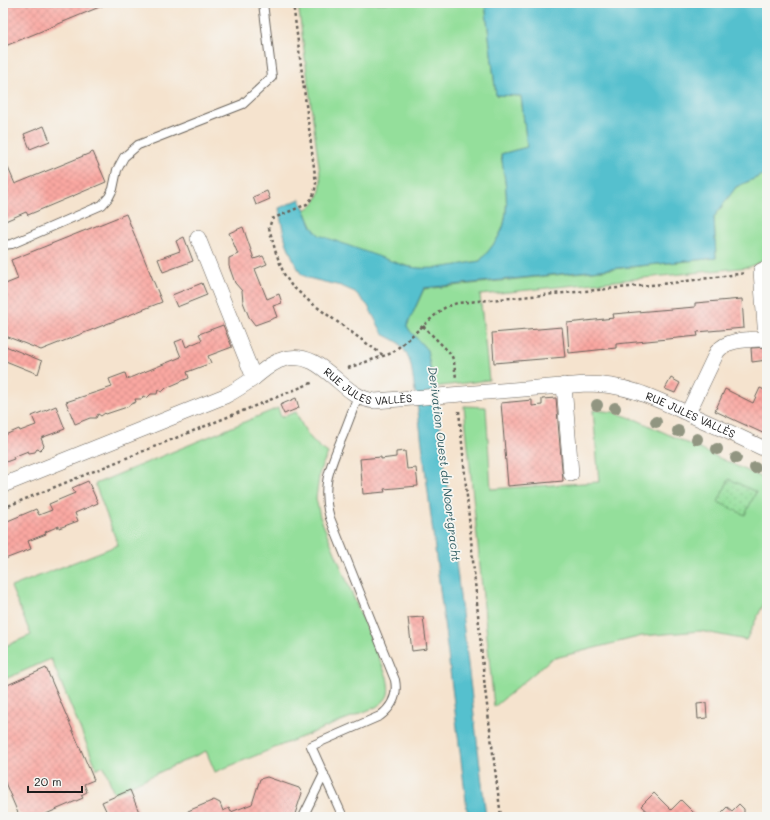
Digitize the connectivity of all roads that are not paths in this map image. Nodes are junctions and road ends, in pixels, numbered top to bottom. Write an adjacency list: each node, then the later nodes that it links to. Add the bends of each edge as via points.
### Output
1 (263, 3): 3 (lane, via 272,77 243,104 138,145 124,157 117,170 113,189 102,205 12,244)
2 (198, 238): 5 (street)
3 (3, 245)
4 (764, 270): 8 (street, via 766,339 732,342 720,347)
5 (254, 378): 7 (street, RUE JULES VALLÈS, via 277,361 291,358 309,360 321,366); 11 (street, RUE JULES VALLÈS, via 225,396)
6 (564, 385): 7 (street, RUE JULES VALLÈS, via 406,400 375,401); 8 (street, RUE JULES VALLÈS, via 596,384 621,387 641,392); 10 (street)
7 (358, 397): 12 (lane, via 329,468 325,491 326,504 396,688 390,708 380,716 311,746)
8 (688, 413): 9 (street, RUE JULES VALLÈS)
9 (767, 450)
10 (571, 474)
11 (3, 485)
12 (324, 774): 13 (lane); 14 (lane)
13 (303, 817)
14 (343, 817)

